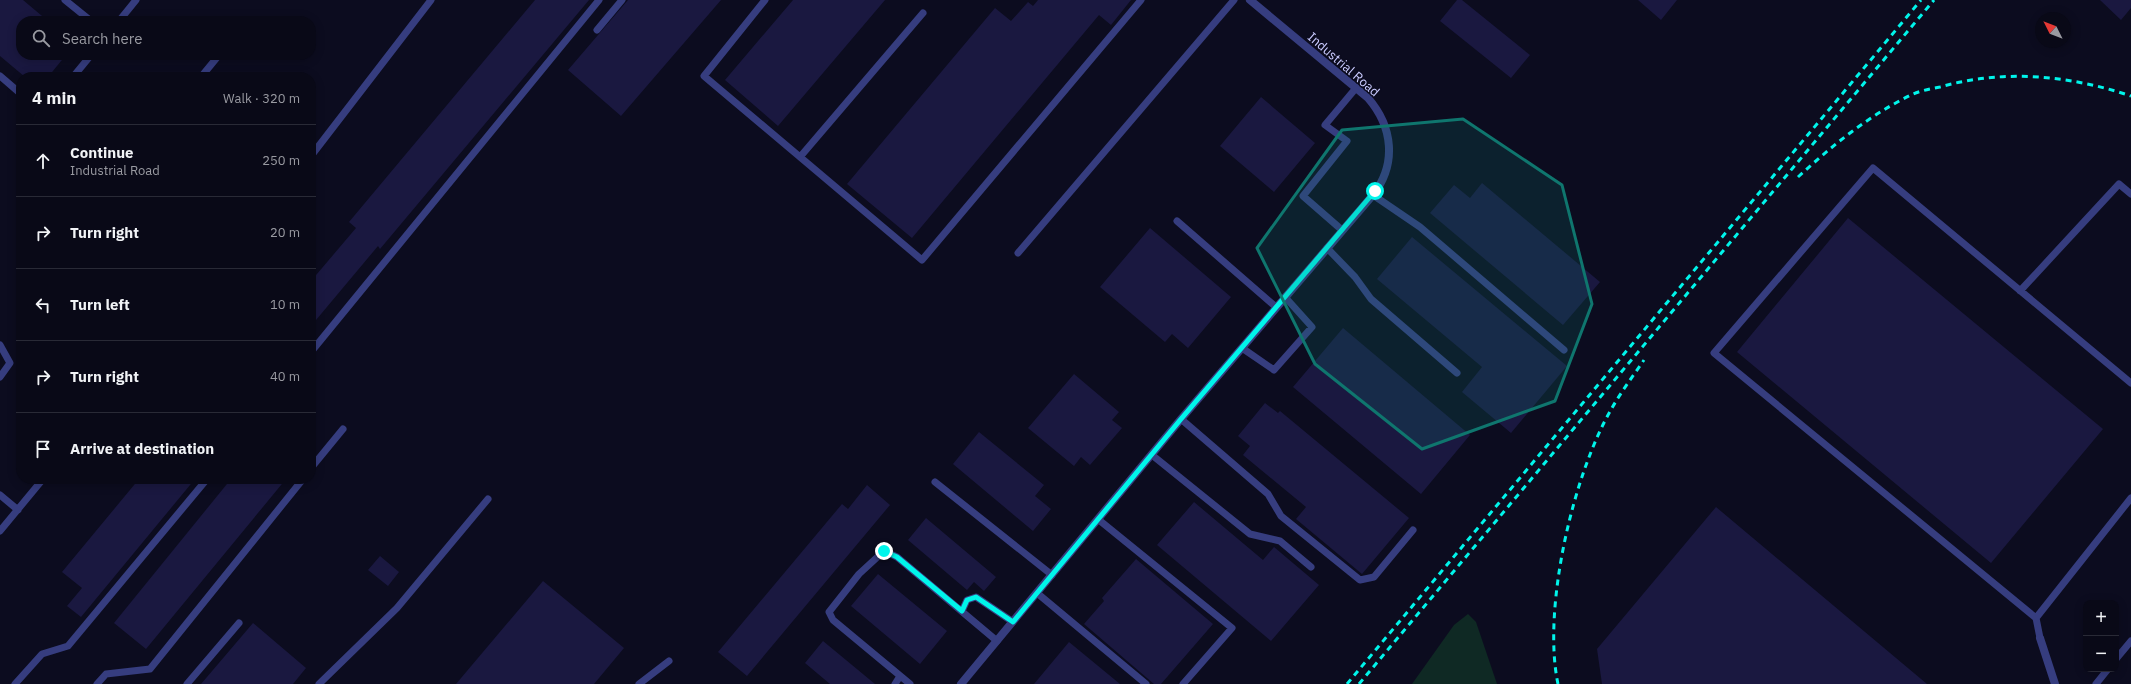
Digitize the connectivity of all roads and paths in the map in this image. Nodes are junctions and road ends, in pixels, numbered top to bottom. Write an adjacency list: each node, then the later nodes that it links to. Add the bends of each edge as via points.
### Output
1 (64, 0): 11 (lane)
2 (136, 0): 12 (lane)
3 (431, 0): 21 (lane)
4 (599, 0): 33 (lane)
5 (622, 0): 13 (lane)
6 (765, 0): 22 (lane, via 704,76)
7 (1141, 0): 22 (lane, via 922,260)
8 (1234, 0): 28 (lane)
9 (1250, 0): 19 (street, Industrial Road)
10 (924, 13): 22 (lane)
11 (85, 16)
12 (123, 16)
13 (597, 30)
14 (87, 60): 16 (lane)
15 (215, 60): 17 (lane)
16 (77, 72)
17 (205, 72)
18 (0, 76): 20 (lane)
19 (1356, 88): 24 (street, Industrial Road, via 1377,109 1390,142 1384,176); 26 (lane, via 1325,125 1347,141 1303,196)
20 (16, 90)
21 (316, 150)
22 (800, 157)
23 (2131, 194): 29 (lane, via 2119,184)
24 (1372, 195): 26 (street, Industrial Road); 35 (lane, via 1420,227)
25 (1177, 221): 31 (lane)
26 (1342, 230): 27 (street, Industrial Road)
27 (1327, 248): 30 (street, Industrial Road); 36 (lane, via 1372,298)
28 (1018, 253)
29 (2020, 291): 38 (lane); 58 (lane, via 1874,168 1714,353)
30 (1285, 297): 31 (street, Industrial Road); 34 (lane, via 1312,327 1274,370)
31 (1276, 307): 34 (street, Industrial Road)
32 (0, 345): 37 (lane, via 10,363)
33 (316, 346)
34 (1242, 348): 39 (street, Industrial Road)
35 (1564, 350)
36 (1457, 373)
37 (0, 377)
38 (2131, 383)
39 (1181, 419): 41 (street, Industrial Road); 52 (lane, via 1268,494 1281,516 1360,580 1374,577)
40 (343, 429): 42 (lane)
41 (1152, 455): 51 (street, Industrial Road); 54 (lane, via 1250,534 1280,541)
42 (316, 462)
43 (935, 482): 55 (lane)
44 (39, 484): 50 (lane)
45 (203, 484): 68 (lane, via 68,646 42,654)
46 (299, 484): 69 (lane, via 150,669 106,674)
47 (0, 495): 50 (lane)
48 (2131, 498): 58 (lane)
49 (488, 499): 71 (lane, via 397,608)
50 (18, 510): 53 (lane)
51 (1099, 520): 55 (street, Industrial Road); 77 (lane, via 1232,628)
52 (1412, 530)
53 (0, 531)
54 (1311, 567)
55 (1052, 575): 56 (street, Industrial Road)
56 (1038, 593): 59 (street, Industrial Road); 76 (lane)
57 (962, 611): 59 (lane, via 967,600 976,597); 63 (lane); 67 (lane, via 897,557 884,551 859,574 829,612 833,620)
58 (2036, 618): 61 (lane)
59 (1013, 622): 63 (street, Industrial Road)
60 (239, 623): 70 (lane)
61 (2040, 638): 78 (street)
62 (2131, 640): 64 (lane)
63 (997, 641): 75 (street, Industrial Road)
64 (2119, 655)
65 (669, 661): 72 (lane)
66 (2106, 672): 79 (lane)
67 (900, 676): 73 (lane); 74 (lane)
68 (15, 684)
69 (97, 684)
70 (187, 684)
71 (319, 684)
72 (639, 684)
73 (895, 684)
74 (910, 684)
75 (961, 684)
76 (1146, 684)
77 (1183, 684)
78 (2055, 684)
79 (2096, 684)

